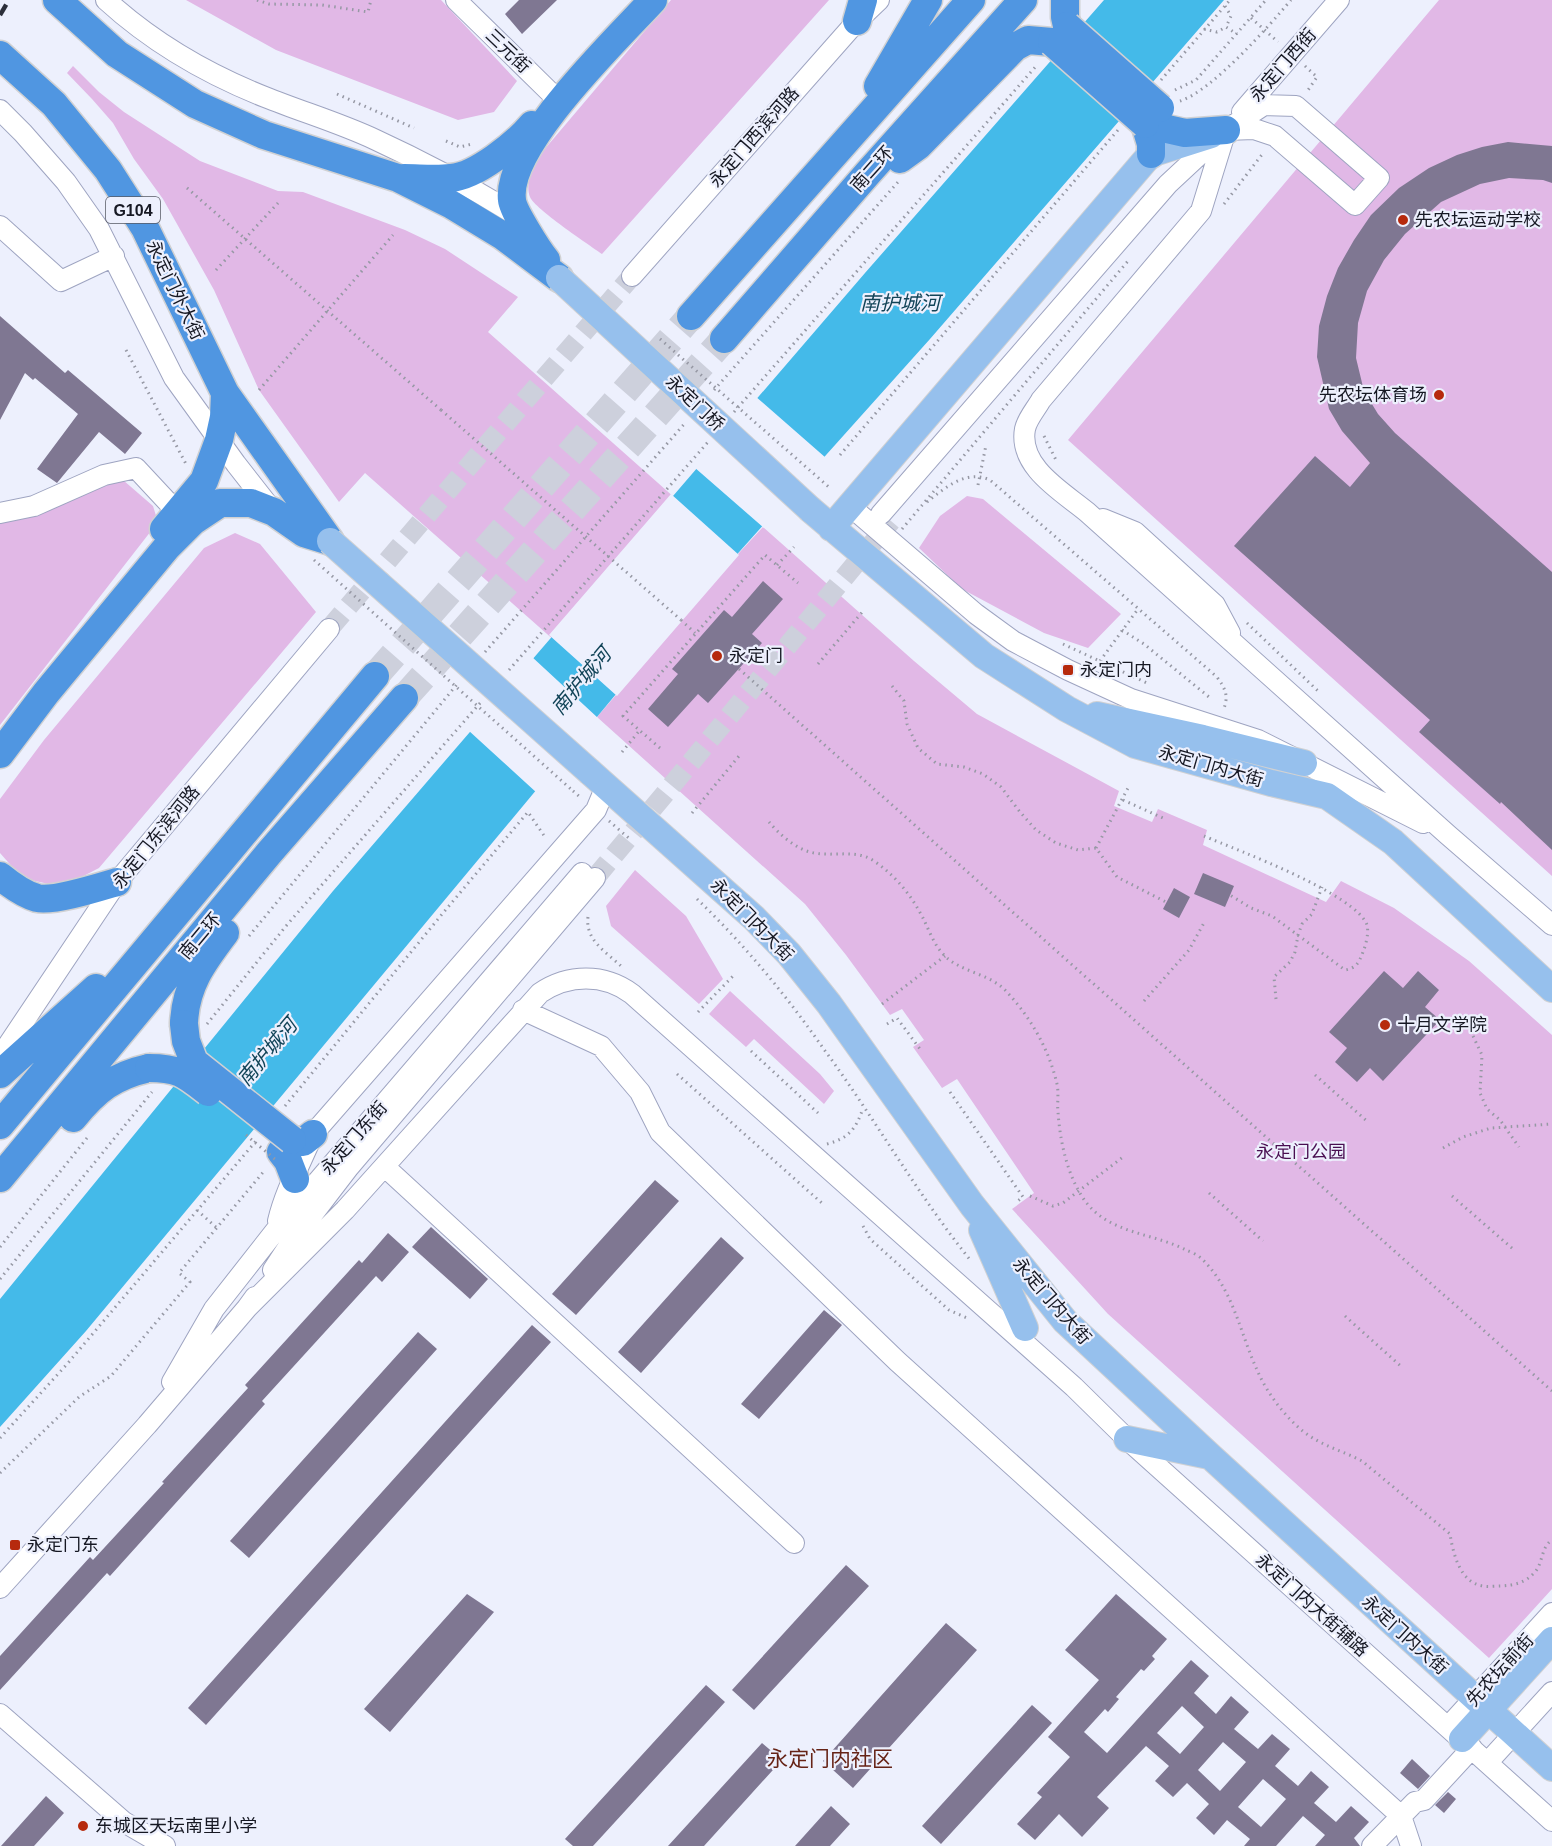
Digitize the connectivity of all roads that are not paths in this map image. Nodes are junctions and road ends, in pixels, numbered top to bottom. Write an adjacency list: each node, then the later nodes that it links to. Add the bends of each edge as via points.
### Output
1 (57, 0): 21 (highway, via 117,54 195,104 264,135)
2 (106, 0): 22 (street, via 129,21 217,76 375,139)
3 (456, 0): 14 (street, 三元街)
4 (643, 0): 14 (highway)
5 (653, 0): 14 (highway)
6 (879, 0): 11 (street, 永定门西滨河路)
7 (928, 0): 18 (highway)
8 (971, 0): 18 (highway, 南二环)
9 (1023, 0): 20 (highway, 南二环)
10 (1339, 0): 17 (street, 永定门西街)
11 (860, 11): 26 (street, 永定门西滨河路)
12 (1056, 33): 16 (highway, bridge); 20 (highway, via 1028,39 1015,47 918,146)
13 (0, 55): 30 (highway, 永定门外大街 / G104, via 54,104 108,170 145,228)
14 (557, 100): 22 (highway, via 518,141); 23 (highway, via 524,154 515,177 512,201)
15 (0, 110): 25 (street, via 66,182)
16 (1145, 111): 17 (highway, via 1185,133); 19 (highway)
17 (1226, 130): 17 (street, via 1264,105 1296,106 1379,178 1355,205 1275,136 1254,129); 19 (main road); 36 (street, via 1168,184); 47 (street, via 1201,211 1041,400 1025,430 1026,449 1042,475)
18 (844, 144): 28 (highway, 南二环)
19 (1151, 154): 32 (main road)
20 (868, 173): 29 (highway, 南二环)
21 (398, 178): 22 (highway); 27 (highway, via 504,236)
22 (453, 178): 23 (street)
23 (521, 219): 27 (highway)
24 (0, 226): 25 (street, via 61,281)
25 (114, 256): 31 (street, via 174,378)
26 (632, 276)
27 (559, 278): 37 (main road, 永定门桥, bridge)
28 (691, 316)
29 (724, 339)
30 (225, 393): 31 (highway); 38 (highway, 永定门外大街 / G104)
31 (219, 440): 33 (highway, via 204,480); 34 (street)
32 (851, 507): 37 (main road); 45 (street, via 1013,641 1131,699 1258,740)
33 (177, 512): 35 (street, via 136,468 104,475 34,506); 43 (highway)
34 (274, 512): 38 (highway); 44 (highway, via 252,503 220,503 193,521 46,693)
35 (0, 513)
36 (891, 522)
37 (831, 528): 42 (main road, 永定门内大街, via 984,656)
38 (322, 551): 46 (main road, bridge)
39 (329, 629): 50 (street, 永定门东滨河路)
40 (375, 676): 51 (highway, 南二环)
41 (404, 698): 48 (highway, 南二环)
42 (1067, 709): 45 (main road); 53 (main road, 永定门内大街, via 1135,745 1328,796 1394,842)
43 (0, 738)
44 (0, 754)
45 (1304, 763): 47 (street)
46 (598, 779): 58 (street, via 596,810); 63 (main road, 永定门内大街, via 789,954)
47 (1448, 836): 52 (street)
48 (269, 853): 58 (highway, bridge, via 241,910 193,981 184,1005 194,1026 186,1041 194,1062); 60 (highway, 南二环)
49 (0, 876): 50 (highway, via 12,887 39,898)
50 (117, 882): 55 (street, 永定门东滨河路)
51 (176, 916): 56 (highway); 57 (highway, 南二环)
52 (1552, 925)
53 (1552, 988)
54 (524, 1010): 59 (street); 67 (street, via 547,988 570,979 600,979 624,988); 81 (street, via 601,1046 640,1092 660,1132 897,1360)
55 (0, 1057)
56 (0, 1074)
57 (0, 1125)
58 (295, 1142): 61 (highway, via 288,1161); 62 (highway, bridge, via 184,1073 165,1068 153,1076 130,1072 100,1088 37,1161)
59 (385, 1167): 65 (street); 71 (street)
60 (0, 1178)
61 (295, 1179): 64 (street, via 282,1203)
62 (0, 1191)
63 (972, 1205): 66 (main road); 70 (main road, 永定门内大街, via 1065,1321)
64 (276, 1230): 65 (street, 永定门东街, via 590,874 349,1167); 68 (street, 永定门东街, via 214,1310)
65 (247, 1308): 68 (street, 永定门东街)
66 (1025, 1328): 67 (street)
67 (1074, 1387): 69 (street, 永定门内大街辅路)
68 (147, 1425): 72 (street, 永定门东街)
69 (1127, 1438): 70 (main road); 79 (street, 永定门内大街辅路)
70 (1209, 1456): 78 (main road, 永定门内大街)
71 (794, 1543)
72 (0, 1588)
73 (1552, 1613): 78 (street, 先农坛前街)
74 (1552, 1640): 78 (main road, 先农坛前街)
75 (1552, 1662): 78 (main road, 先农坛前街)
76 (1552, 1692): 78 (street)
77 (0, 1714): 83 (street, via 123,1822)
78 (1493, 1716): 79 (main road); 80 (main road, 永定门内大街)
79 (1467, 1744): 81 (street, via 1424,1800); 82 (street, 永定门内大街辅路)
80 (1552, 1768)
81 (1408, 1809): 84 (street); 85 (street)
82 (1552, 1821)
83 (165, 1846)
84 (1372, 1846)
85 (1412, 1846)

